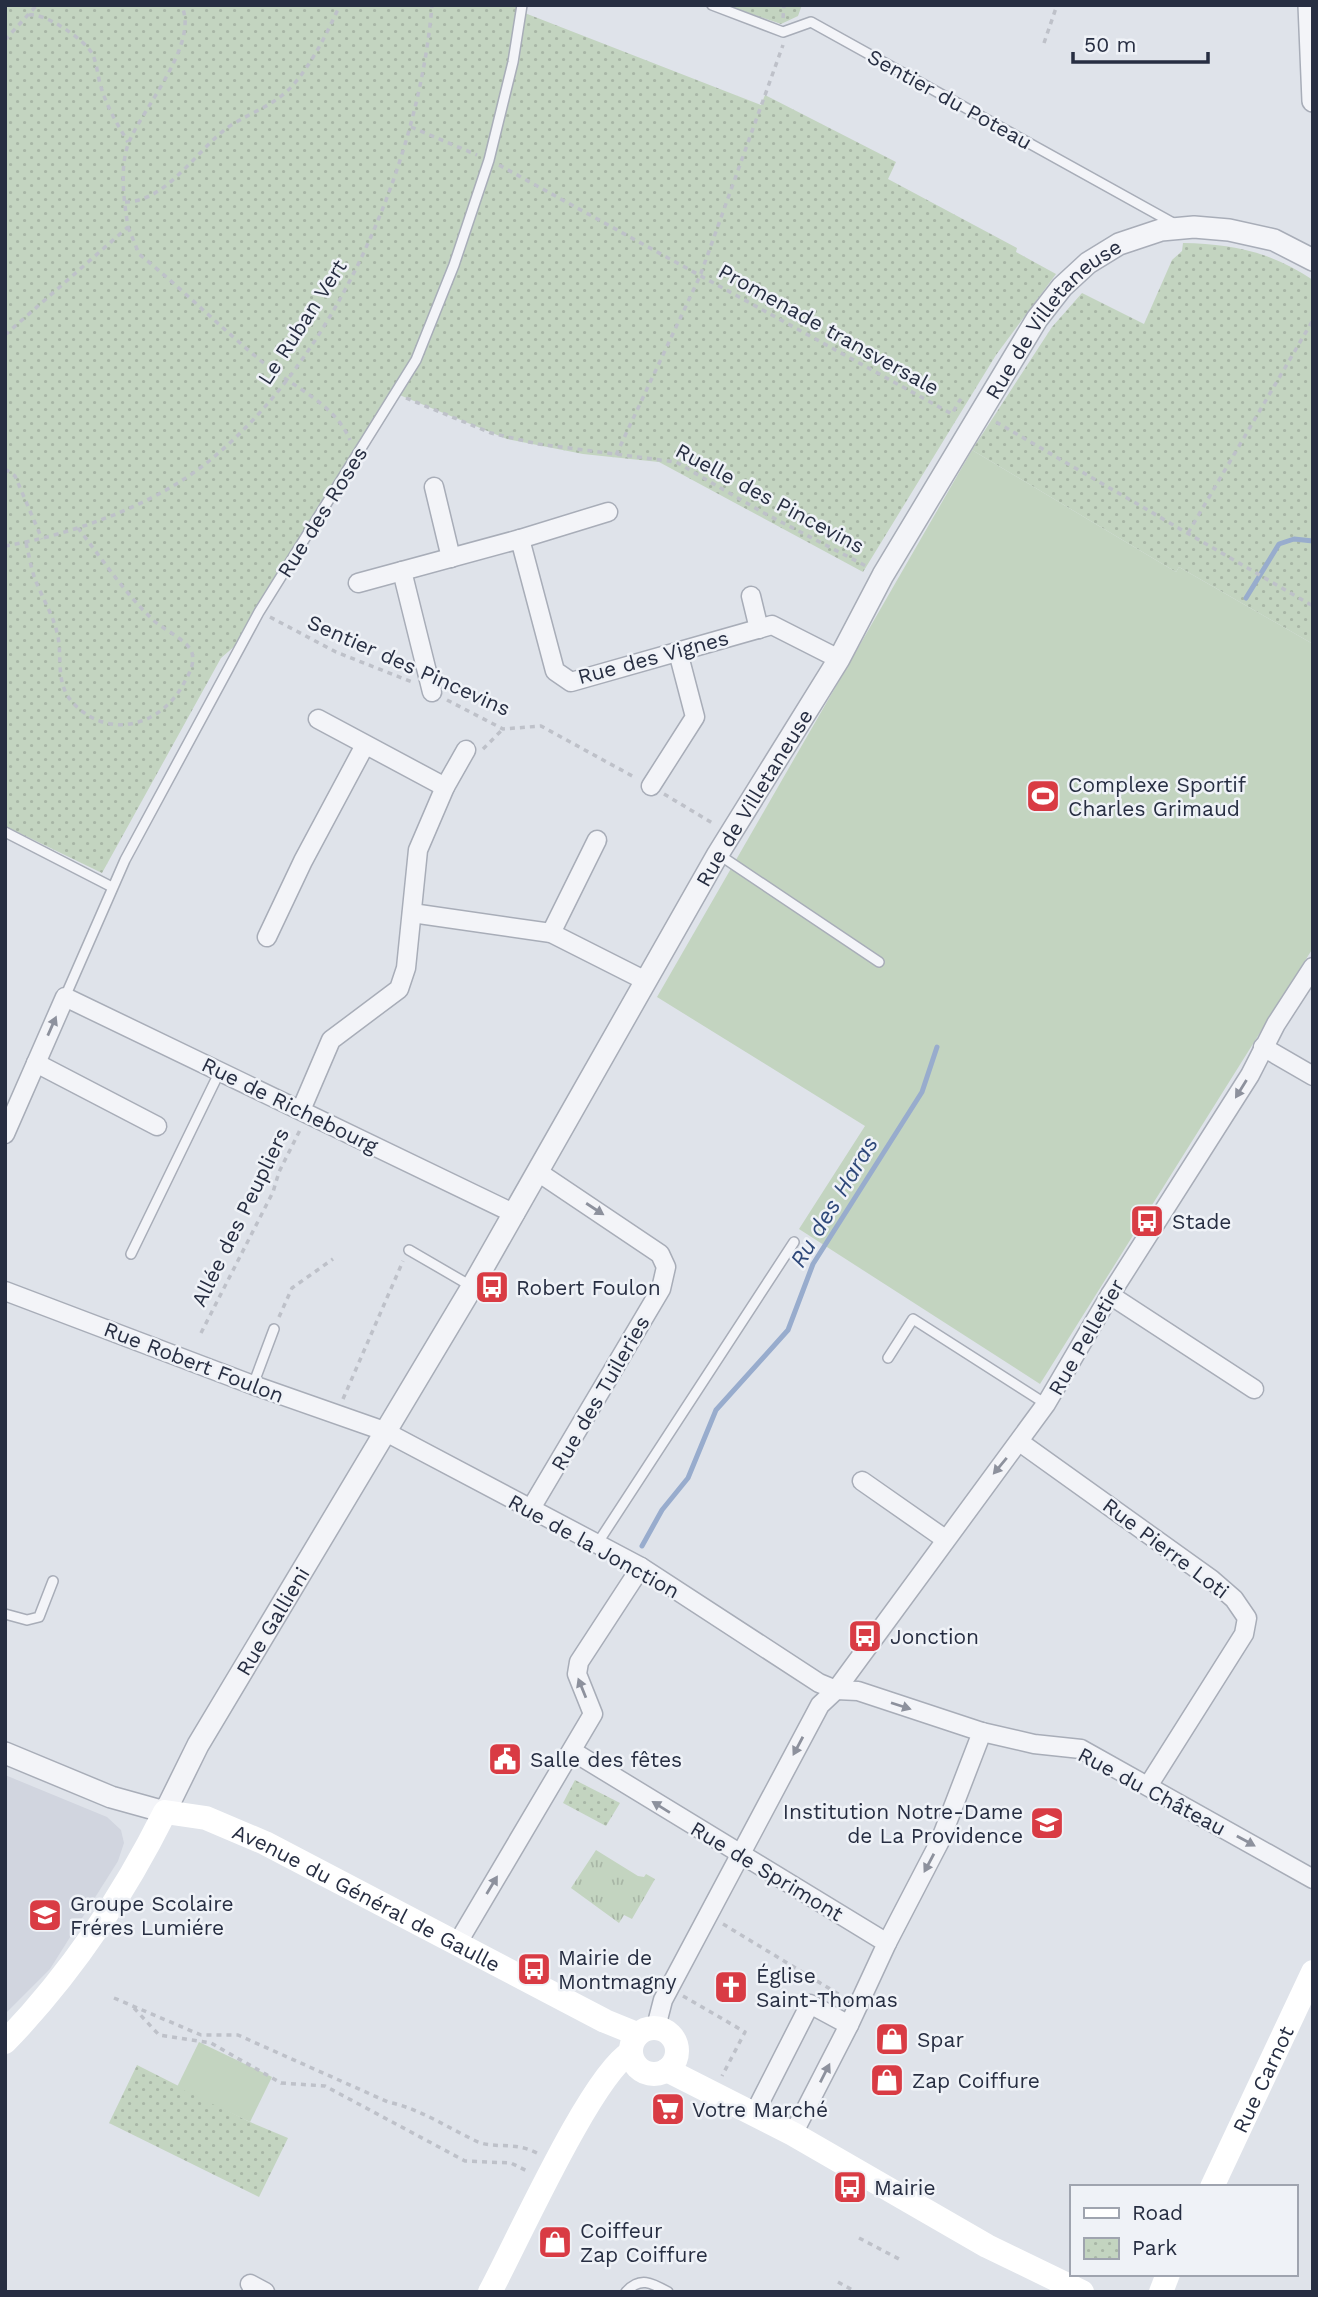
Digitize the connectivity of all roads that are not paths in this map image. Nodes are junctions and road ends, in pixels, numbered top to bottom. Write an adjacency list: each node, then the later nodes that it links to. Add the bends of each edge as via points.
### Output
1 (522, 5): 26 (lane, Rue des Roses, via 489,160 435,316 397,394 259,612)
2 (712, 5): 5 (lane, Sentier du Poteau, via 783,32 807,22 823,29)
3 (1308, 5): 4 (street)
4 (1313, 102)
5 (1181, 228): 6 (street, Rue de Villetaneuse, via 1213,228 1275,240); 16 (street, Rue de Villetaneuse, via 1119,244 1088,263 1062,287 979,412)
6 (1312, 259)
7 (434, 487): 10 (street)
8 (608, 512): 9 (street)
9 (520, 539): 10 (street); 15 (street, Rue des Vignes, via 555,671 571,682)
10 (451, 558): 11 (street)
11 (402, 571): 12 (street); 17 (street)
12 (358, 583)
13 (751, 596): 14 (street)
14 (759, 629): 15 (street, Rue des Vignes); 16 (street, Rue des Vignes, via 772,625)
15 (678, 652): 21 (street, via 695,717)
16 (839, 659): 25 (street, Rue de Villetaneuse)
17 (432, 692)
18 (318, 719): 19 (street)
19 (365, 744): 22 (street); 29 (street)
20 (466, 750): 22 (street)
21 (651, 786)
22 (445, 788): 27 (street, via 418,850)
23 (5, 832): 26 (lane)
24 (597, 840): 28 (street)
25 (719, 854): 30 (lane); 32 (street, Rue de Villetaneuse)
26 (112, 887): 33 (lane, Rue des Roses)
27 (412, 913): 28 (street); 38 (street, via 399,989 331,1040)
28 (551, 933): 32 (street)
29 (267, 937)
30 (879, 962)
31 (1313, 967): 34 (street, Rue Pelletier)
32 (646, 981): 41 (street, Rue de Villetaneuse)
33 (65, 997): 35 (street, one-way to 33); 36 (street, Rue de Richebourg)
34 (1263, 1047): 37 (street); 48 (street, Rue Pelletier, one-way to 48, via 1250,1075)
35 (36, 1063): 39 (street); 40 (street)
36 (220, 1071): 38 (street, Rue de Richebourg); 45 (lane)
37 (1313, 1076)
38 (304, 1112): 42 (street, Rue de Richebourg)
39 (157, 1126)
40 (5, 1134)
41 (538, 1172): 42 (street, Rue de Villetaneuse); 57 (street, Rue des Tuileries, one-way to 57, via 643,1240 660,1254 666,1267 661,1289)
42 (515, 1214): 46 (street, Rue de Villetaneuse)
43 (794, 1242): 59 (lane)
44 (409, 1250): 46 (lane)
45 (131, 1254)
46 (472, 1287): 54 (street, Rue de Villetaneuse)
47 (5, 1291): 51 (street, Rue Robert Foulon)
48 (1110, 1294): 52 (street); 53 (street, Rue Pelletier)
49 (274, 1329): 51 (lane)
50 (888, 1358): 53 (lane, via 913,1319)
51 (253, 1385): 54 (street, Rue Robert Foulon)
52 (1254, 1389)
53 (1046, 1404): 55 (street, Rue Pelletier)
54 (384, 1431): 57 (street, Rue de la Jonction); 68 (street, Rue Gallieni, via 198,1745)
55 (1021, 1443): 58 (street, Rue Pelletier, one-way to 58); 67 (street, Rue Pierre Loti, via 1211,1579 1247,1618 1244,1634)
56 (862, 1481): 58 (street)
57 (530, 1510): 59 (street, Rue de la Jonction)
58 (945, 1539): 63 (street, Rue Pelletier)
59 (597, 1545): 60 (street, Rue de la Jonction)
60 (640, 1567): 63 (street, Rue de la Jonction); 65 (street, one-way to 60, via 593,1714 577,1674 579,1662)
61 (53, 1581): 62 (lane, via 39,1617 27,1620)
62 (5, 1614)
63 (836, 1690): 64 (street, Rue du Château, one-way to 64, via 858,1691); 69 (street, Rue Pelletier, one-way to 69, via 820,1705)
64 (982, 1732): 67 (street, Rue du Château, via 1081,1749); 71 (street, one-way to 71, via 940,1841)
65 (572, 1751): 69 (street, Rue de Sprimont, one-way to 65); 72 (street, one-way to 65)
66 (5, 1753): 68 (street, via 111,1797)
67 (1148, 1786): 70 (street, Rue du Château, one-way to 70)
68 (166, 1812): 72 (main road, Avenue du Général de Gaulle, via 206,1818 265,1843); 75 (main road, via 102,1923)
69 (740, 1856): 71 (street, Rue de Sprimont); 76 (street, Rue Pelletier)
70 (1313, 1879)
71 (887, 1943): 74 (street)
72 (457, 1944): 76 (main road, Avenue du Général de Gaulle)
73 (1313, 1972): 80 (main road, Rue Carnot)
74 (849, 2025): 78 (street, via 810,2004); 79 (street, one-way to 74)
75 (5, 2042)
76 (641, 2046): 77 (main road, Avenue du Général de Gaulle, via 654,2074); 77 (main road, Avenue du Général de Gaulle, via 670,2034 677,2046 675,2061); 81 (main road, via 620,2059 593,2096)
77 (667, 2070): 78 (main road)
78 (754, 2114): 79 (main road)
79 (793, 2134): 84 (main road, via 936,2219)
80 (1213, 2185)
81 (490, 2292)
82 (626, 2292): 83 (lane, via 647,2281)
83 (668, 2292)
84 (1082, 2292)

